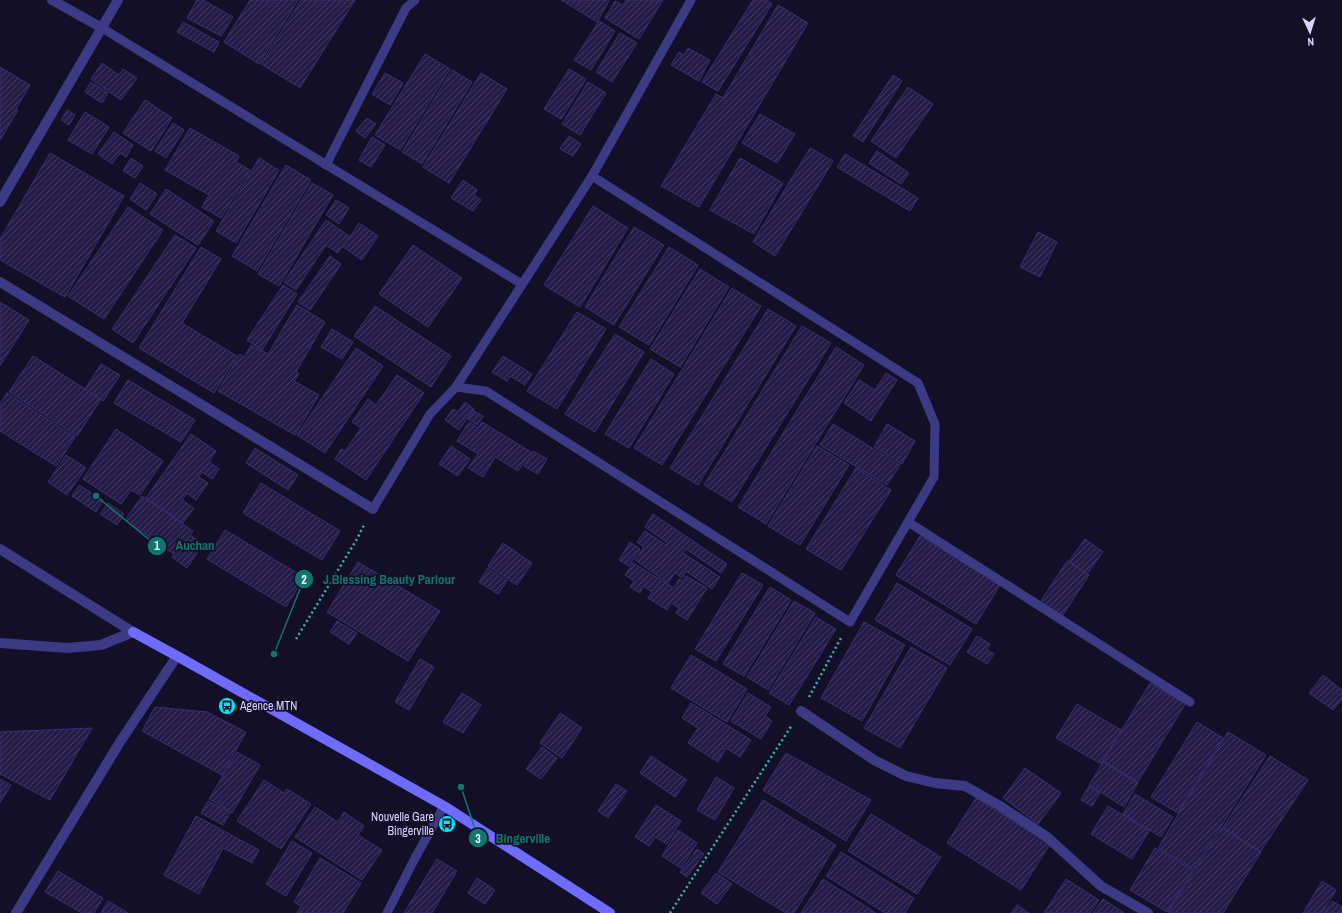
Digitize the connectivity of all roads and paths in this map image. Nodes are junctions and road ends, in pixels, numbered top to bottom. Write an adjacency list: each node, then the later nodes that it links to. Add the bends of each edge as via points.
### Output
1 (52, 0): 5 (street)
2 (118, 0): 5 (street)
3 (415, 0): 6 (lane, via 406,8)
4 (691, 0): 7 (lane)
5 (102, 28): 6 (lane); 8 (street)
6 (326, 165): 10 (lane)
7 (592, 176): 10 (lane); 13 (lane, via 918,383 935,424 934,476)
8 (0, 202)
9 (0, 282): 12 (street)
10 (522, 284): 11 (lane)
11 (456, 388): 12 (lane, via 430,414); 15 (lane, via 486,390)
12 (373, 509): 17 (path)
13 (908, 522): 15 (lane); 20 (lane)
14 (0, 549): 16 (street)
15 (850, 622): 21 (path)
16 (133, 632): 18 (street, via 101,645 66,648); 19 (main road)
17 (296, 639)
18 (0, 643)
19 (178, 656): 22 (main road); 23 (street, via 120,742)
20 (1190, 702)
21 (801, 711): 26 (path); 27 (street, via 874,760 906,776 935,783 965,786 1000,806 1047,837 1101,886)
22 (444, 806): 24 (lane); 25 (main road)
23 (16, 913)
24 (387, 913)
25 (610, 913)
26 (670, 913)
27 (1148, 913)

